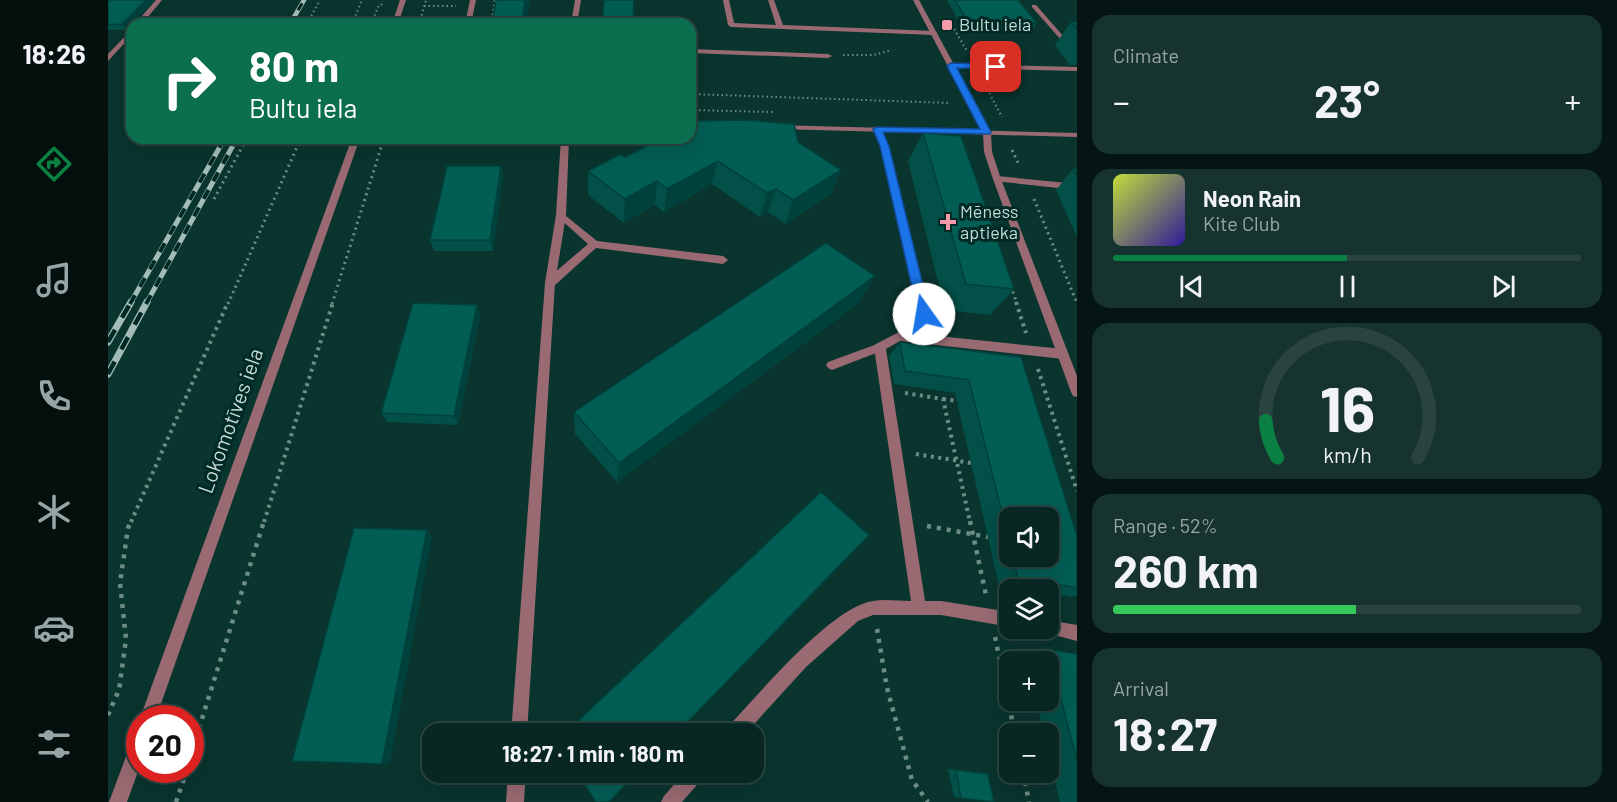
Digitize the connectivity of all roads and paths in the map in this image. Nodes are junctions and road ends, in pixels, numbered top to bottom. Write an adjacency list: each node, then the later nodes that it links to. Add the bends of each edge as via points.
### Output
1 (159, 0): 15 (street)
2 (320, 0): 16 (path)
3 (362, 0): 17 (path)
4 (403, 0): 18 (street)
5 (426, 0): 12 (path)
6 (495, 0): 21 (path)
7 (578, 0): 22 (street)
8 (726, 0): 23 (street, via 731,25)
9 (771, 0): 23 (street)
10 (916, 0): 24 (street)
11 (472, 3): 12 (path); 20 (street)
12 (424, 6): 14 (path)
13 (1034, 6): 29 (street)
14 (421, 16): 19 (path)
15 (143, 18)
16 (310, 18)
17 (354, 18)
18 (397, 18)
19 (423, 18)
20 (469, 18)
21 (492, 18)
22 (575, 18)
23 (780, 27): 24 (street)
24 (934, 33): 31 (street)
25 (126, 39): 30 (street)
26 (893, 49): 28 (path, via 874,55)
27 (696, 51): 28 (street)
28 (828, 56)
29 (1077, 56)
30 (108, 59)
31 (951, 66): 32 (street); 37 (street)
32 (1077, 69)
33 (696, 94): 34 (path)
34 (950, 103)
35 (772, 126): 36 (street)
36 (877, 129): 37 (street); 55 (street)
37 (987, 132): 38 (street); 45 (street, via 988,152)
38 (1010, 133): 39 (street); 46 (path, via 1012,150)
39 (1077, 135)
40 (244, 144): 48 (path)
41 (298, 144): 79 (path, via 128,528 120,583 126,639 118,690)
42 (354, 144): 77 (street, Lokomotīves iela)
43 (382, 144): 78 (path)
44 (565, 144): 49 (street)
45 (998, 179): 46 (street); 58 (street)
46 (1026, 182): 47 (street); 54 (path)
47 (1077, 187)
48 (214, 199)
49 (561, 215): 50 (street); 52 (street)
50 (594, 244): 51 (street); 52 (street)
51 (723, 260)
52 (550, 283): 80 (street)
53 (1010, 284): 57 (path)
54 (1077, 303)
55 (924, 314)
56 (880, 347): 57 (street, via 899,336); 59 (street); 60 (street)
57 (1032, 351): 58 (street); 67 (path)
58 (1069, 362): 61 (street)
59 (832, 365)
60 (885, 390): 62 (path); 64 (street)
61 (1077, 392)
62 (943, 399): 63 (path); 65 (path)
63 (957, 401)
64 (895, 450): 65 (path); 68 (street)
65 (957, 460): 66 (path); 69 (path)
66 (971, 463)
67 (1077, 491)
68 (906, 522): 69 (path); 71 (street)
69 (972, 533): 70 (path); 73 (path)
70 (988, 537)
71 (919, 607): 72 (street); 73 (street)
72 (873, 608): 81 (street, via 854,615 800,661); 92 (path, via 887,688 912,780)
73 (990, 617): 74 (street); 82 (path)
74 (999, 618)
75 (1059, 629): 76 (street)
76 (1077, 633)
77 (153, 705)
78 (204, 712)
79 (108, 715)
80 (520, 723)
81 (743, 723)
82 (1013, 723)
83 (126, 780): 88 (street)
84 (182, 783): 89 (path)
85 (516, 783): 90 (street)
86 (687, 783): 91 (street)
87 (1025, 783): 93 (path)
88 (118, 802)
89 (176, 802)
90 (515, 802)
91 (670, 802)
92 (928, 802)
93 (1029, 802)

